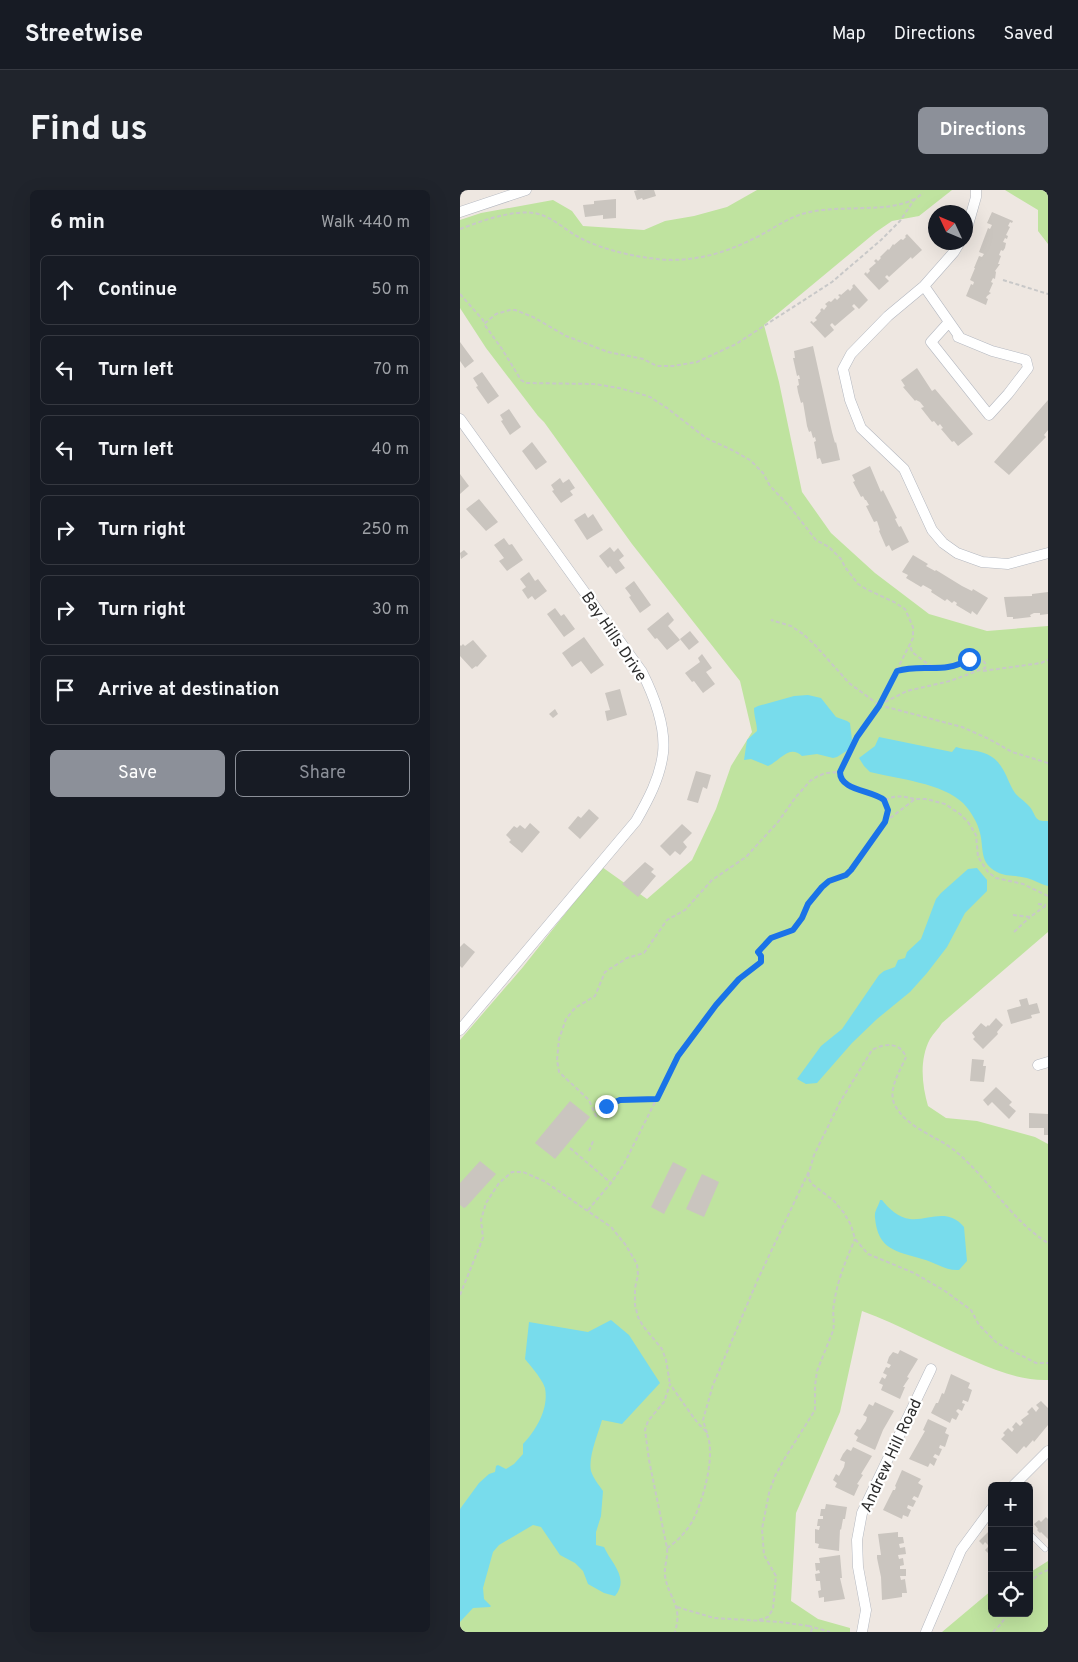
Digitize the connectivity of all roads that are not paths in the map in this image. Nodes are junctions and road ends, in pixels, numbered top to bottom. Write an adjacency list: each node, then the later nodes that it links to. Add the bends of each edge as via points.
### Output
1 (526, 190): 4 (street)
2 (976, 190): 3 (street)
3 (973, 208)
4 (460, 212)
5 (955, 250): 6 (street)
6 (924, 286): 7 (street); 9 (street, via 866,338 851,354 844,369 850,400 862,428 904,469 932,530 957,553 982,562 1008,564)
7 (949, 322): 7 (street, via 958,337 1026,360 1028,368 989,415 930,342)
8 (460, 420): 10 (street, Bay Hills Drive, via 642,672 658,715 663,753 650,795 636,820)
9 (1048, 553)
10 (460, 1030)
11 (931, 1369): 17 (street, Andrew Hill Road, via 862,1513 857,1540 866,1610)
12 (1048, 1451): 13 (street)
13 (1016, 1482)
14 (988, 1513): 18 (street, via 961,1550)
15 (1033, 1537): 16 (lane)
16 (1046, 1549)
17 (862, 1632)
18 (926, 1632)

